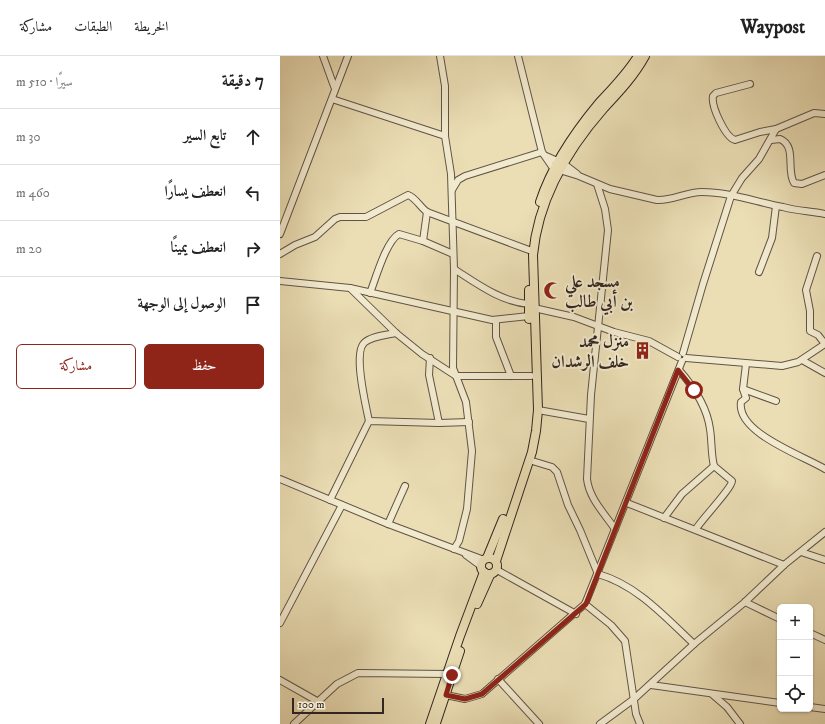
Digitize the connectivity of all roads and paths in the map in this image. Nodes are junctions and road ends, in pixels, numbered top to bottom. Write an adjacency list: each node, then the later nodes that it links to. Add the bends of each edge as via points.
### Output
1 (323, 56): 8 (street)
2 (348, 56): 8 (street)
3 (440, 56): 12 (street, via 445,86)
4 (518, 56): 14 (street)
5 (638, 56): 15 (main road, via 596,108)
6 (645, 56): 15 (main road, via 627,83)
7 (750, 84): 11 (street, via 712,96 713,105 727,134 735,140)
8 (335, 89): 9 (street)
9 (332, 99): 12 (street); 26 (street)
10 (825, 114): 11 (street, via 814,113)
11 (776, 129): 13 (street)
12 (445, 136): 19 (street)
13 (771, 140): 16 (street, via 780,139 786,142 794,183 802,184); 20 (street)
14 (544, 154): 15 (street); 19 (street, via 465,176 457,182)
15 (558, 166): 17 (street); 28 (main road, via 535,217); 37 (main road, via 535,238)
16 (825, 175)
17 (597, 184): 18 (street); 21 (street)
18 (610, 189): 20 (street, via 664,200 697,192); 21 (street)
19 (451, 192): 25 (street)
20 (731, 196): 22 (street); 44 (street)
21 (603, 201): 41 (street, via 608,230)
22 (776, 206): 24 (street); 33 (street, via 772,238)
23 (427, 212): 25 (street); 27 (street); 29 (street, via 420,208 410,195 406,195 366,217 335,219 315,237)
24 (825, 214)
25 (452, 222): 28 (street); 30 (street)
26 (280, 234)
27 (423, 241): 30 (street); 36 (street, via 403,234 395,236)
28 (529, 250): 37 (main road)
29 (280, 254)
30 (453, 254): 32 (street)
31 (817, 256): 43 (street, via 806,296 810,308 810,330)
32 (454, 269): 37 (street, via 512,302); 38 (street)
33 (759, 272)
34 (280, 281): 35 (street)
35 (350, 288): 36 (street); 42 (street)
36 (370, 293): 38 (street)
37 (531, 306): 39 (main road); 41 (street); 55 (main road)
38 (454, 312): 40 (street); 50 (street, via 453,361)
39 (529, 316): 40 (street); 52 (main road)
40 (496, 320): 51 (street, via 496,337)
41 (599, 326): 44 (street, via 649,341); 56 (street)
42 (396, 333): 45 (street); 57 (street, via 371,339 361,348 359,361)
43 (825, 344): 46 (street)
44 (682, 357): 47 (street); 48 (street)
45 (430, 358): 50 (street); 59 (street, via 429,375)
46 (802, 360): 47 (street, via 782,366); 49 (street)
47 (746, 364): 53 (street)
48 (678, 370): 61 (street, via 694,390 706,415); 66 (street)
49 (825, 373)
50 (456, 376): 51 (street); 58 (street, via 464,394)
51 (510, 376): 52 (street)
52 (531, 376): 77 (main road, via 533,412 530,439)
53 (744, 389): 54 (street); 62 (street, via 746,398 741,402 740,409 750,424 776,446 800,455)
54 (776, 401)
55 (538, 410): 56 (street); 60 (main road)
56 (590, 419): 70 (street, via 587,484)
57 (369, 421): 59 (street); 65 (street)
58 (469, 422): 59 (street); 73 (street, via 471,478)
59 (439, 423)
60 (530, 460): 77 (main road, via 496,561); 78 (street, via 552,467 557,472 568,505)
61 (714, 466): 68 (street, via 682,494); 71 (street, via 730,479 732,484)
62 (825, 469)
63 (280, 479): 65 (street)
64 (405, 486): 69 (street)
65 (330, 500): 67 (street)
66 (627, 503): 68 (street); 70 (street)
67 (342, 505): 69 (street); 83 (street)
68 (664, 518): 71 (street)
69 (388, 524): 73 (street)
70 (615, 529): 78 (street)
71 (696, 529): 76 (street)
72 (825, 532): 74 (street)
73 (457, 550): 77 (street)
74 (801, 552): 75 (street); 76 (street)
75 (825, 560)
76 (784, 565): 79 (street)
77 (487, 567): 81 (street); 87 (main road); 91 (main road)
78 (598, 574): 80 (street); 86 (street, via 612,578 636,593)
79 (745, 602): 82 (street); 86 (street)
80 (586, 604): 81 (street); 93 (street, via 625,640)
81 (576, 614): 88 (street)
82 (777, 618)
83 (280, 623)
84 (813, 634): 85 (street)
85 (825, 640)
86 (694, 644): 90 (street)
87 (447, 674): 94 (street, via 358,673 338,684); 99 (main road)
88 (498, 679): 91 (street, via 476,697 465,699); 101 (street)
89 (280, 680): 94 (street)
90 (651, 685): 92 (street); 93 (street)
91 (446, 695): 100 (main road)
92 (713, 695): 95 (street); 104 (street, via 727,707)
93 (634, 699): 102 (street); 103 (street)
94 (317, 701): 98 (street)
95 (777, 703)
96 (813, 707): 97 (street)
97 (825, 709)
98 (294, 724)
99 (430, 724)
100 (436, 724)
101 (539, 724)
102 (600, 724)
103 (640, 724)
104 (740, 724)

